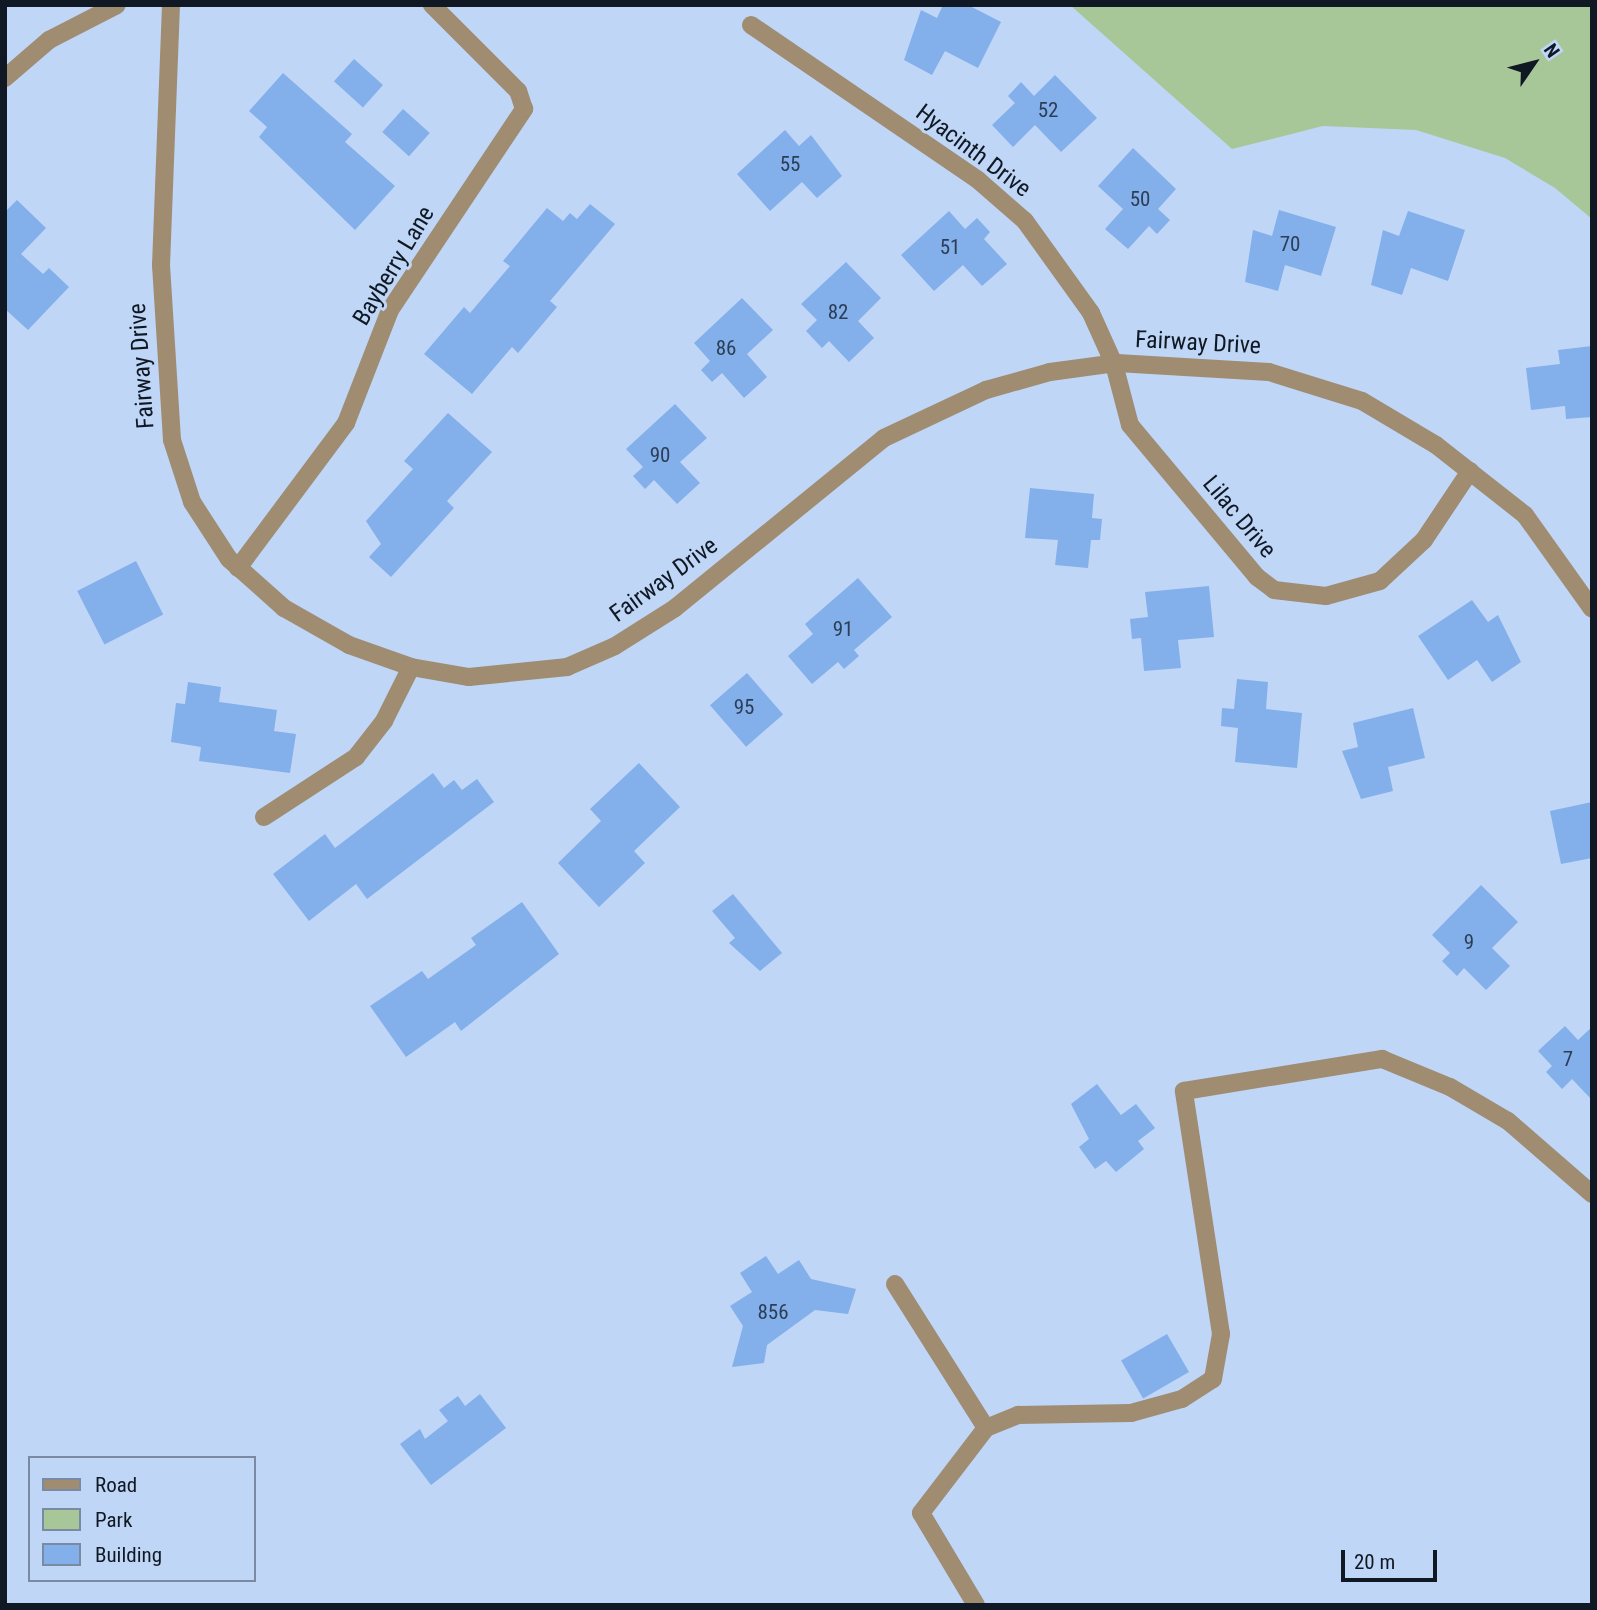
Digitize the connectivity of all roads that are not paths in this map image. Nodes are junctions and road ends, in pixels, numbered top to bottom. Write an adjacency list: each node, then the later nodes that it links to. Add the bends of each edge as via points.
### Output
1 (117, 5): 5 (street, via 49,40)
2 (171, 5): 8 (street, Fairway Drive, via 162,204 167,408 192,502 207,531)
3 (432, 5): 8 (street, Bayberry Lane, via 518,92 524,109 390,310 346,423)
4 (751, 25): 6 (street, Hyacinth Drive, via 978,180 1025,221 1069,276)
5 (5, 78)
6 (1114, 363): 7 (street, Fairway Drive, via 1242,368 1301,379 1391,416); 7 (street, Lilac Drive, via 1130,425 1257,577 1274,590 1326,596 1380,581 1424,540); 10 (street, Fairway Drive, via 1050,372 986,390 884,438 675,608 591,658 502,678)
7 (1470, 471): 9 (street, Fairway Drive, via 1525,515)
8 (238, 568): 10 (street, Fairway Drive, via 315,628)
9 (1592, 609)
10 (411, 667): 11 (street, via 384,721 356,757)
11 (264, 817)
12 (1592, 1194): 14 (street, via 1508,1121 1450,1087 1382,1059 1184,1091 1221,1334 1213,1379 1182,1399 1131,1413 1018,1415)
13 (895, 1284): 14 (street)
14 (986, 1428): 15 (street, via 920,1513)
15 (976, 1605)

